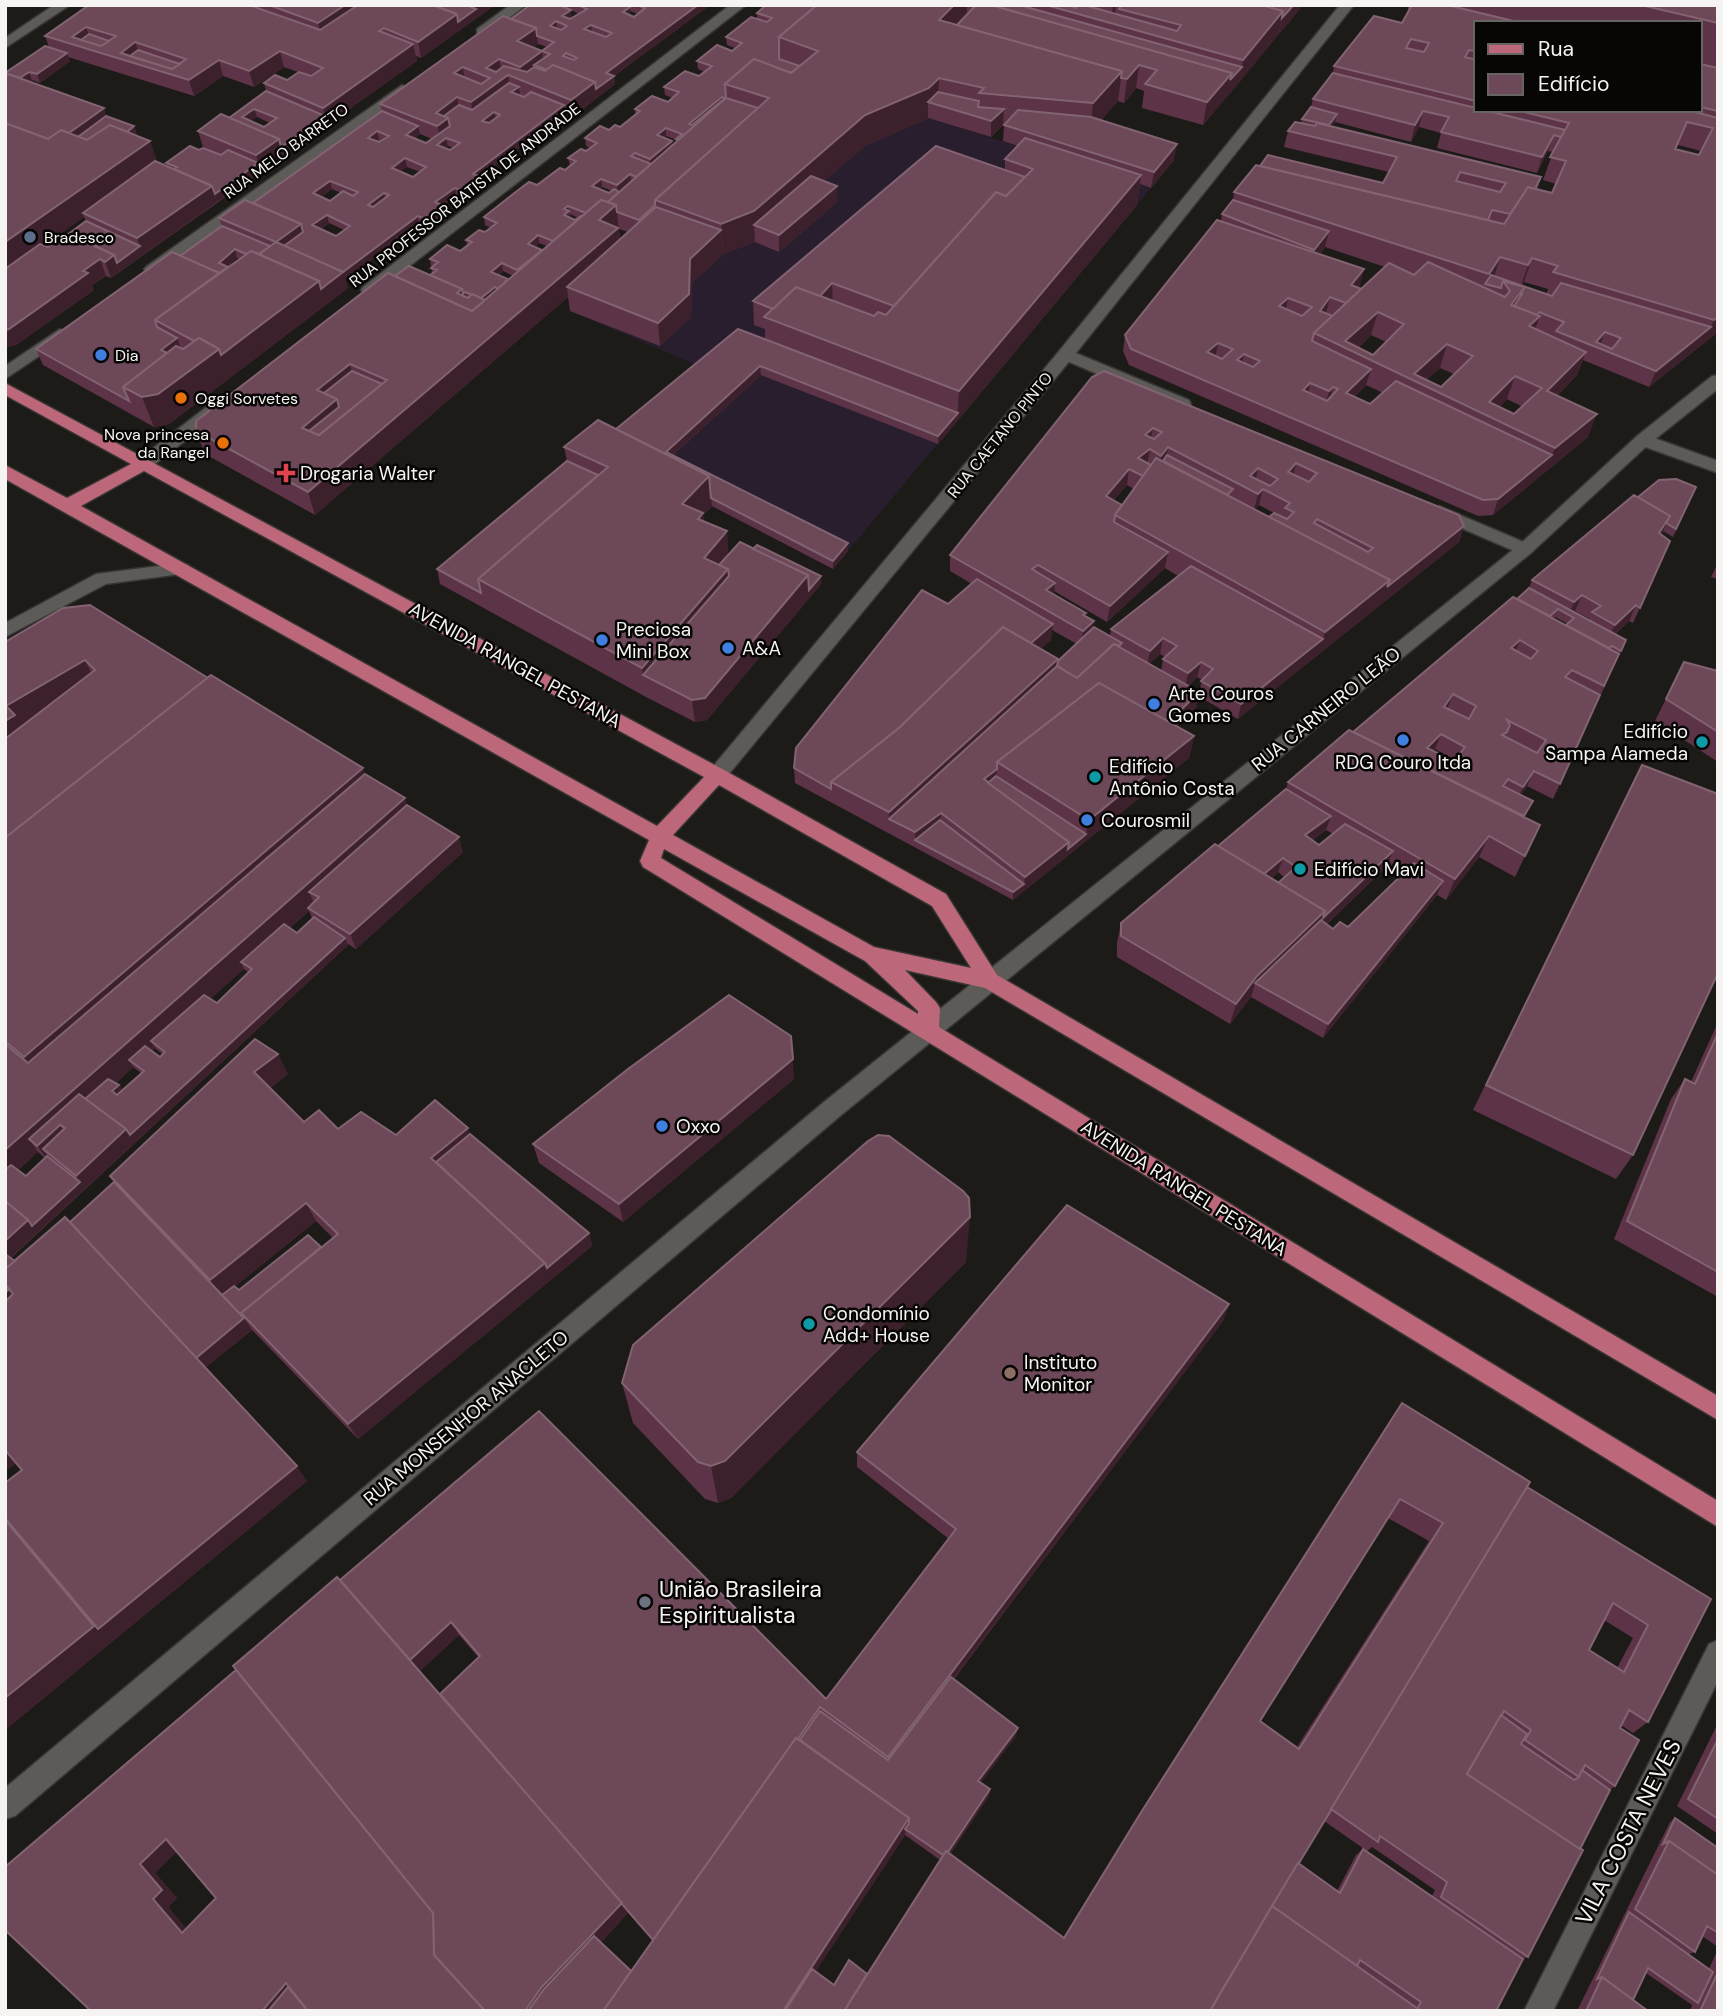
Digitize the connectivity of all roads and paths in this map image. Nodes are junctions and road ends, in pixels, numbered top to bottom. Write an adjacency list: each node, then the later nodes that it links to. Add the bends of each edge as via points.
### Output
1 (63, 5): 6 (street)
2 (519, 5): 5 (street)
3 (739, 5): 9 (street, RUA PROFESSOR BATISTA DE ANDRADE)
4 (1347, 5): 11 (street, RUA CAETANO PINTO)
5 (474, 37)
6 (5, 44)
7 (419, 77): 8 (street, RUA MELO BARRETO)
8 (139, 278)
9 (354, 302)
10 (72, 326): 12 (street)
11 (1066, 354): 16 (street); 26 (street, RUA CAETANO PINTO)
12 (5, 374)
13 (1718, 380): 17 (street, RUA CARNEIRO LEÃO)
14 (5, 388): 18 (main road, AVENIDA RANGEL PESTANA)
15 (233, 395): 18 (street)
16 (1198, 410)
17 (1643, 440): 19 (street); 23 (street, RUA CARNEIRO LEÃO)
18 (145, 463): 21 (main road); 26 (main road, AVENIDA RANGEL PESTANA)
19 (1718, 467)
20 (5, 471): 21 (main road, AVENIDA RANGEL PESTANA)
21 (68, 505): 24 (main road, AVENIDA RANGEL PESTANA)
22 (1424, 506): 23 (street)
23 (1525, 549): 30 (street, RUA CARNEIRO LEÃO)
24 (182, 569): 25 (street, via 102,578); 27 (main road, AVENIDA RANGEL PESTANA)
25 (5, 631)
26 (717, 775): 27 (main road, RUA CAETANO PINTO); 30 (main road, AVENIDA RANGEL PESTANA, via 939,900)
27 (660, 837): 28 (main road, RUA CAETANO PINTO); 29 (main road, AVENIDA RANGEL PESTANA)
28 (650, 860): 31 (main road, AVENIDA RANGEL PESTANA)
29 (869, 954): 30 (main road, AVENIDA RANGEL PESTANA); 31 (main road, via 929,1008)
30 (990, 981): 31 (street, RUA CARNEIRO LEÃO); 32 (main road, AVENIDA RANGEL PESTANA)
31 (928, 1031): 33 (main road, AVENIDA RANGEL PESTANA); 35 (street, RUA MONSENHOR ANACLETO)
32 (1718, 1409)
33 (1718, 1516)
34 (1718, 1653): 36 (street, VILA COSTA NEVES)
35 (5, 1806)
36 (1538, 2011)

